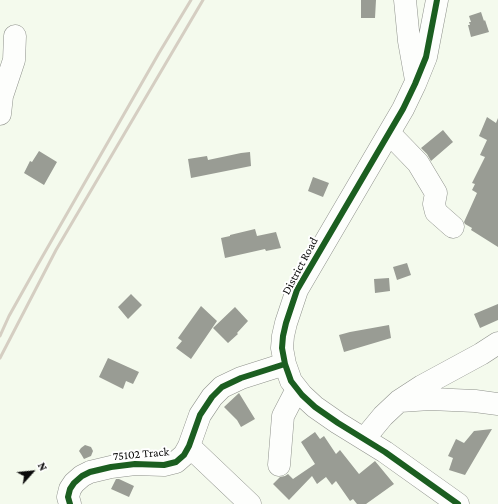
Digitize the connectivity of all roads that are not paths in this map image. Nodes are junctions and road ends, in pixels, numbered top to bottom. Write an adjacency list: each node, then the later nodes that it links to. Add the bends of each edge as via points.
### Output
1 (405, 0): 4 (street)
2 (437, 0): 4 (street, District Road, via 426,58)
3 (15, 36): 5 (street, via 14,60 2,96)
4 (416, 81): 6 (street, District Road)
5 (0, 114)
6 (389, 133): 7 (street, via 418,163 436,193 436,212); 9 (street, District Road, via 297,290 283,336)
7 (452, 227)
8 (498, 343): 11 (street)
9 (285, 364): 10 (street, District Road); 14 (street, 75102 Track, via 222,387 200,415)
10 (297, 389): 13 (street, District Road, via 315,407); 15 (street, via 283,416)
11 (399, 402): 12 (street, via 430,399); 13 (street, via 383,416)
12 (496, 403)
13 (364, 439): 18 (street, District Road)
14 (189, 446): 16 (street, 75102 Track, via 176,462 164,465 135,464 90,472 74,483 68,497); 17 (street)
15 (280, 465)
16 (70, 504)
17 (250, 504)
18 (458, 504)

